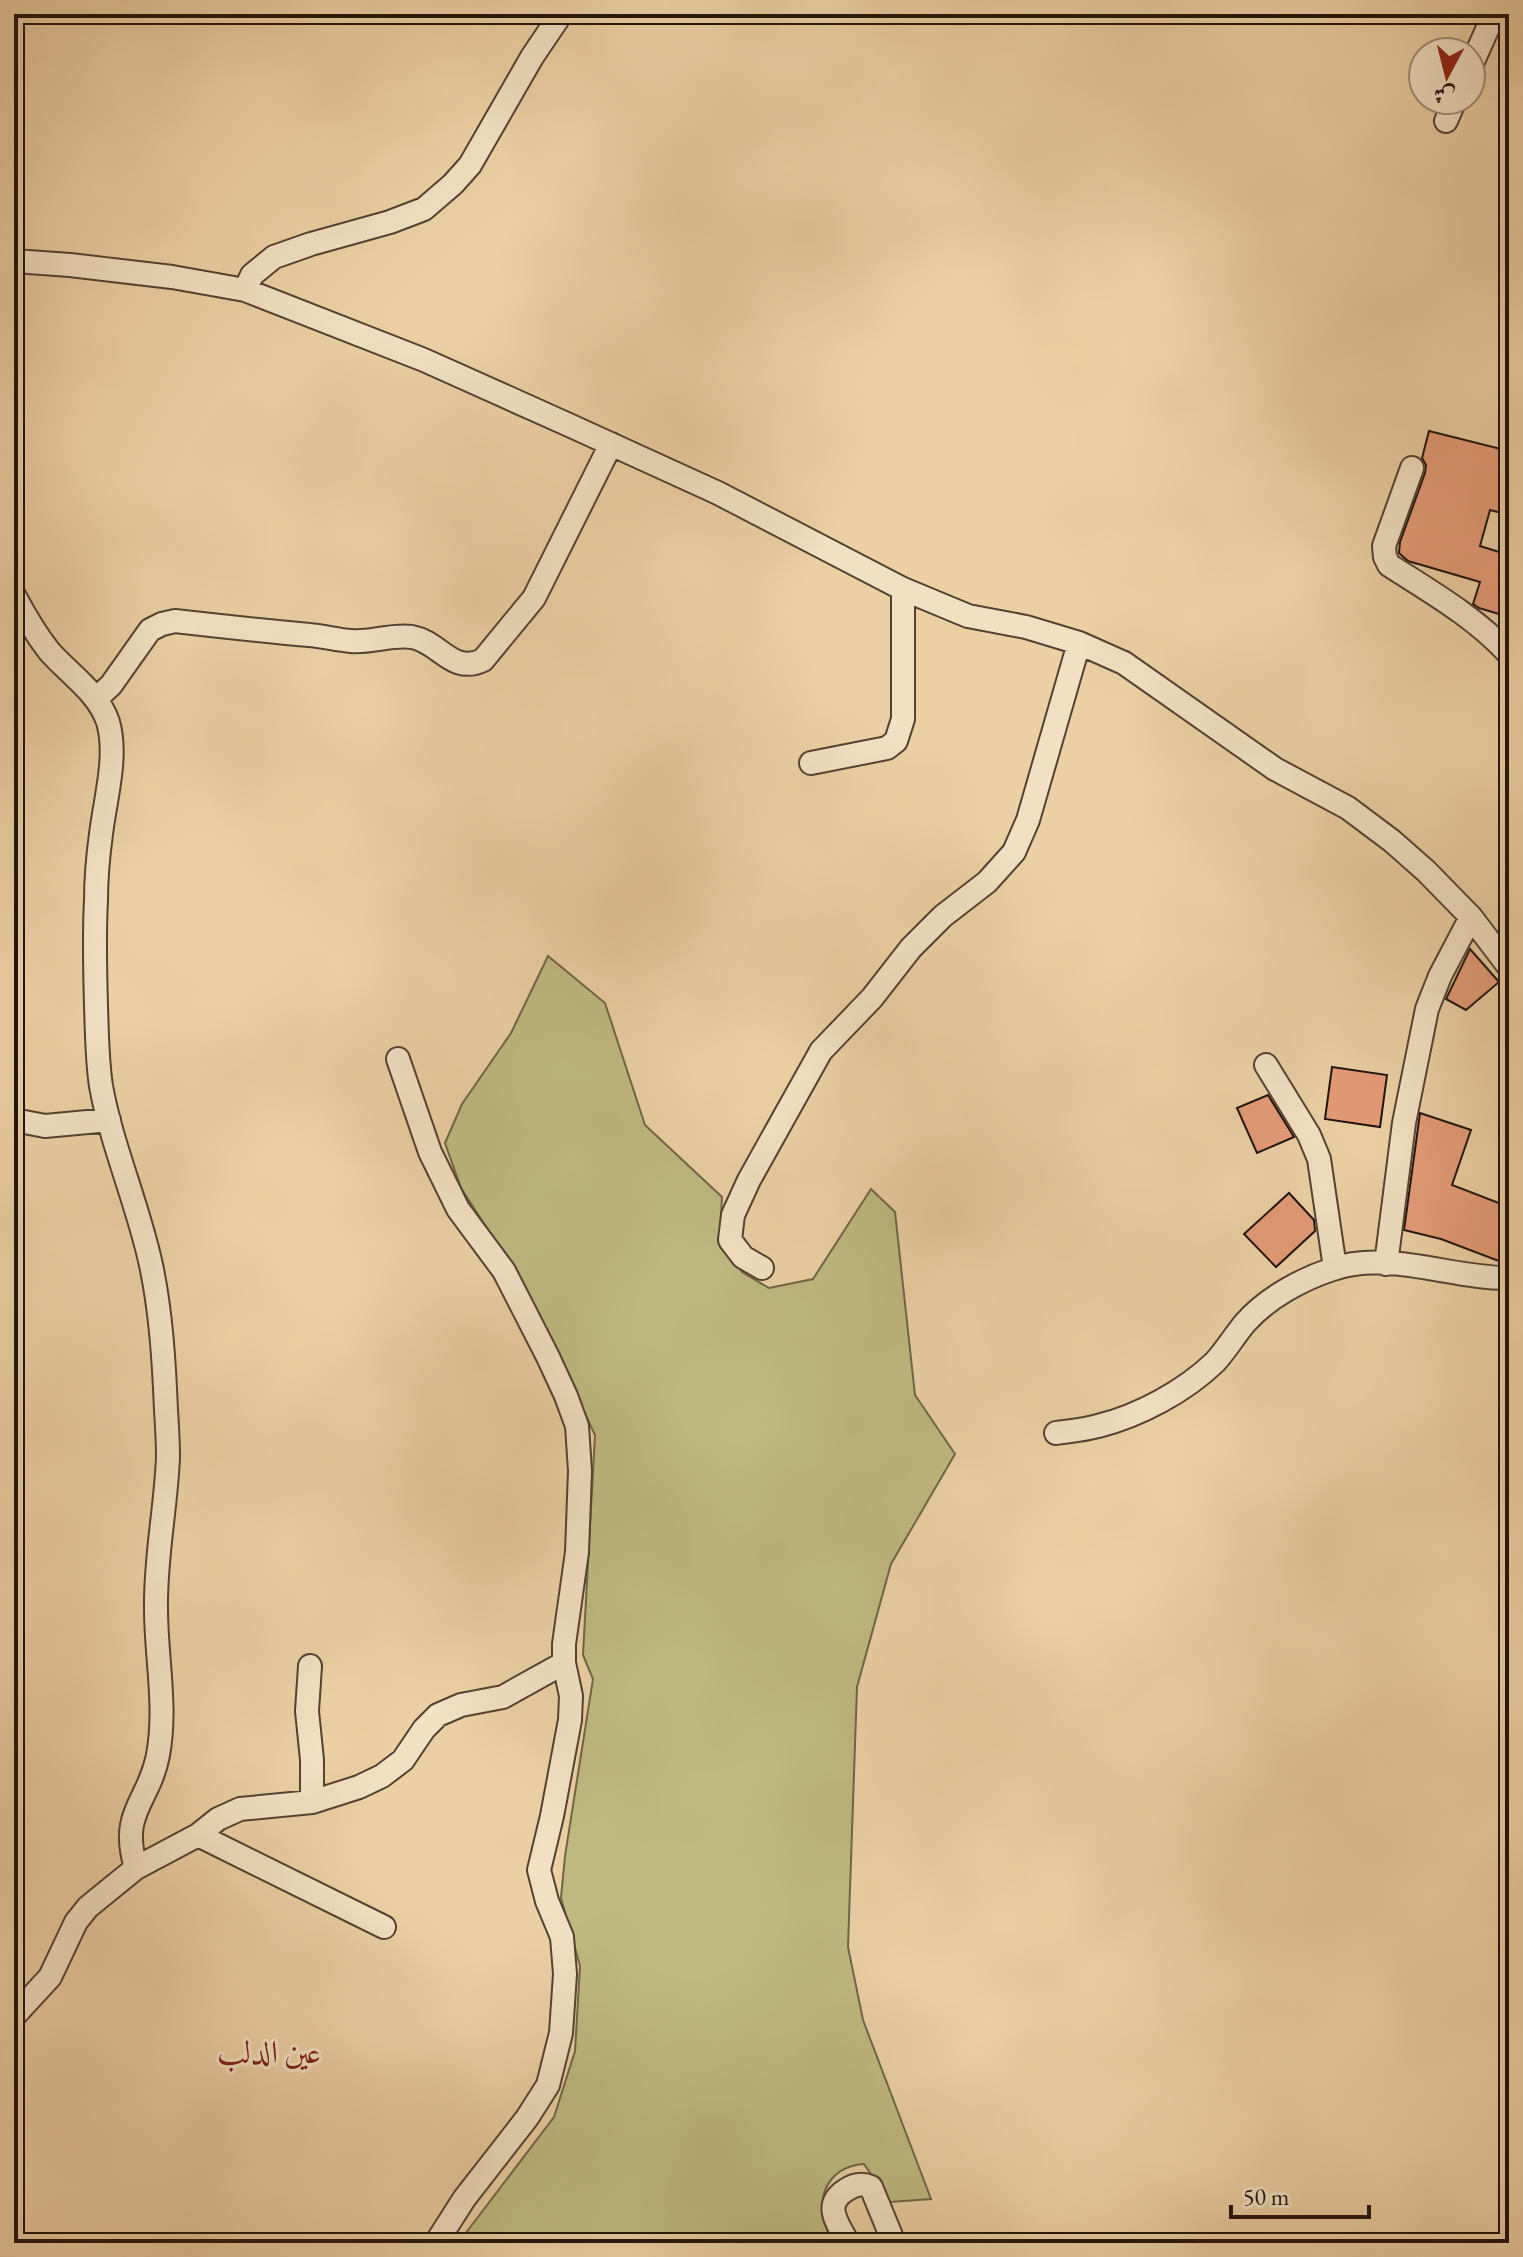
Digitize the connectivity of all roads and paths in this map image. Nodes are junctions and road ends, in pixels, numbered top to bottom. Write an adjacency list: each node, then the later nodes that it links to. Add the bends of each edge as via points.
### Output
1 (561, 14): 7 (street, via 470,165 424,209 274,257 252,275)
2 (1494, 14): 3 (street)
3 (1484, 36)
4 (1448, 116): 5 (street)
5 (1446, 121)
6 (14, 261): 7 (street)
7 (245, 290): 8 (street, via 424,360)
8 (611, 444): 10 (street); 14 (street, via 534,598 483,660 473,665 461,664 413,637 354,641 175,621 150,630)
9 (1412, 468): 13 (street, via 1384,546 1389,565 1465,614)
10 (903, 589): 12 (street, via 968,616); 15 (street, via 903,719 896,741 887,748)
11 (14, 595): 14 (street, via 50,651)
12 (1079, 643): 16 (street, via 1124,663 1275,769 1348,808 1415,861); 23 (street, via 1014,852 911,948 821,1051 749,1180 733,1215 730,1240 743,1257)
13 (1509, 654)
14 (96, 699): 21 (street, via 111,741 94,937 97,1043)
15 (811, 763)
16 (1471, 917): 17 (street); 22 (street, via 1427,1009 1404,1123)
17 (1509, 967)
18 (398, 1059): 27 (street, via 443,1179 458,1209 504,1271 577,1426 577,1552)
19 (1266, 1065): 24 (street, via 1319,1159)
20 (14, 1120): 21 (street, via 45,1126)
21 (109, 1120): 31 (street, via 151,1266 165,1379 167,1444 156,1609 161,1737 130,1833)
22 (1386, 1264): 24 (street); 25 (street)
23 (762, 1268)
24 (1335, 1268): 26 (street, via 1267,1304 1215,1361 1156,1404 1097,1427)
25 (1509, 1278)
26 (1056, 1433)
27 (564, 1663): 29 (street, via 503,1697 438,1715 394,1768 359,1787); 34 (street, via 570,1720 539,1870 562,1937 561,2033 548,2085)
28 (310, 1666): 29 (street)
29 (312, 1802): 30 (street, via 240,1809)
30 (198, 1835): 31 (street); 32 (street)
31 (136, 1868): 33 (street, via 88,1907 50,1977)
32 (384, 1927)
33 (14, 2016)
34 (436, 2243)
35 (848, 2243): 36 (street, via 833,2205 849,2187 864,2184 871,2187)
36 (894, 2243)

